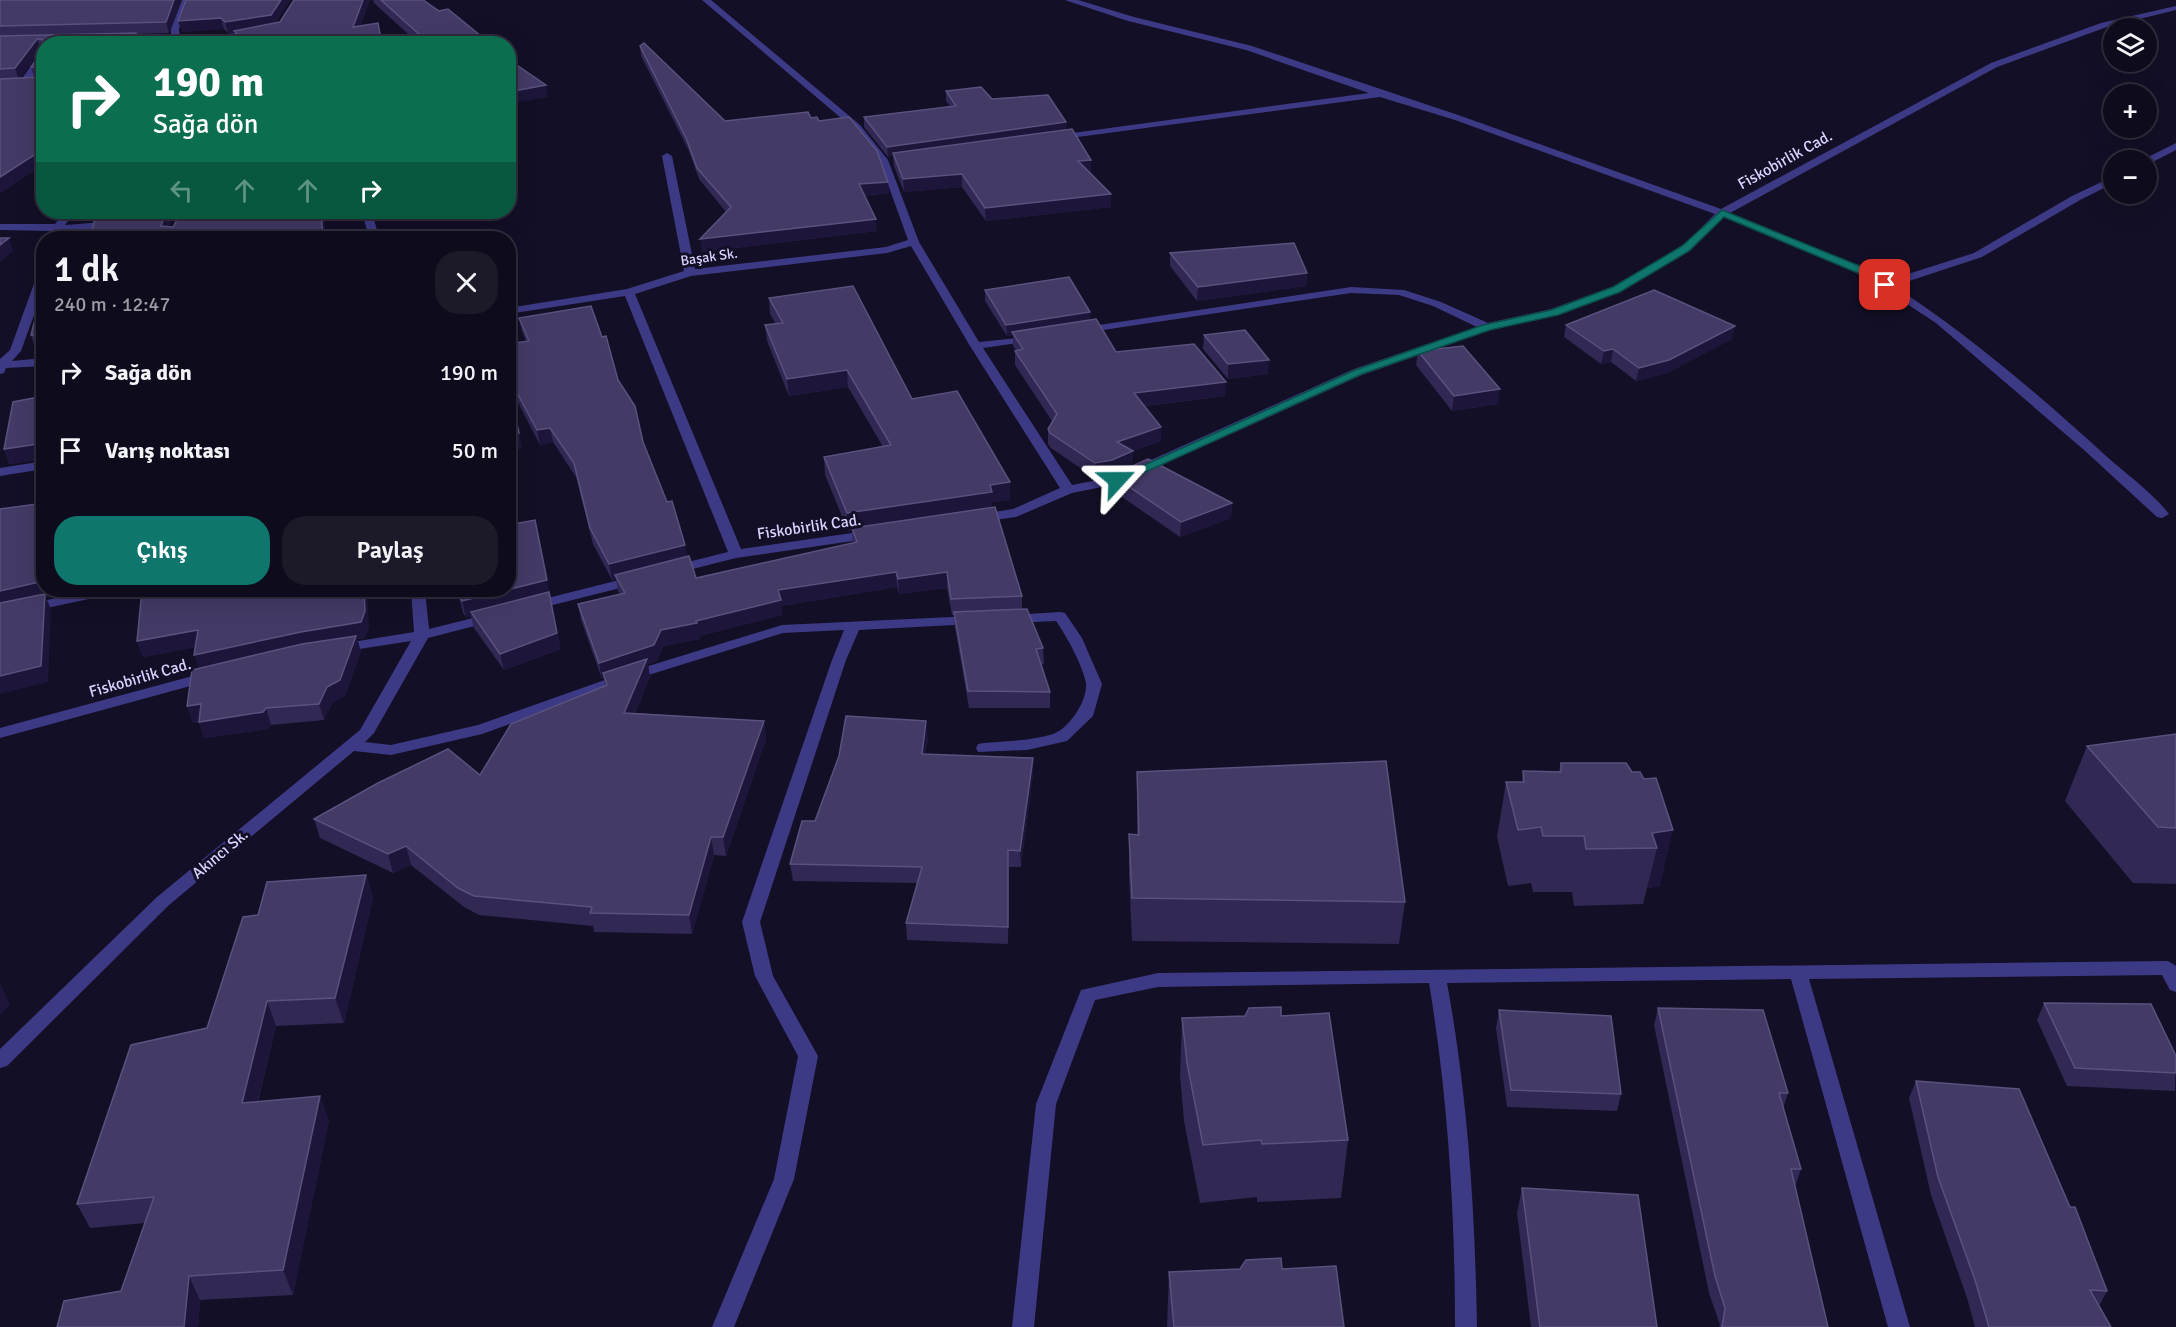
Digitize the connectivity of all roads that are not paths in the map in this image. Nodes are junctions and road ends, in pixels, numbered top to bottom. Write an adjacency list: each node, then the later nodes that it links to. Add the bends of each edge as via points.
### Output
1 (186, 0): 6 (street, via 175,29)
2 (706, 0): 18 (street, via 857,127)
3 (1069, 0): 12 (street, via 1250,48)
4 (2176, 8): 20 (street, Fiskobirlik Cad., via 2104,25 1994,65)
5 (267, 32): 7 (street)
6 (177, 36)
7 (242, 36)
8 (36, 65): 10 (street)
9 (36, 83): 10 (street)
10 (23, 84): 11 (street)
11 (12, 85)
12 (1381, 94): 13 (street); 20 (street)
13 (1050, 139)
14 (2176, 146): 16 (street)
15 (668, 156): 30 (street)
16 (2157, 156)
17 (897, 160): 18 (street)
18 (885, 162): 29 (street)
19 (2103, 184): 31 (street, via 1978,255)
20 (1722, 213): 31 (street, via 1868,274); 35 (street, Fiskobirlik Cad., via 1686,249 1633,282 1554,312)
21 (141, 219): 23 (street)
22 (182, 219): 26 (street)
23 (135, 220)
24 (123, 222): 28 (street)
25 (0, 227): 27 (street)
26 (176, 230)
27 (37, 231)
28 (69, 231)
29 (914, 242): 30 (street, Başak Sk., via 887,250); 38 (street)
30 (690, 273): 33 (street, Başak Sk.)
31 (1885, 285): 44 (street, via 1940,321)
32 (36, 292): 40 (street, via 15,351)
33 (629, 292): 34 (street, Başak Sk.); 47 (street)
34 (516, 310)
35 (1487, 327): 36 (street, via 1400,292 1351,290); 43 (street, Fiskobirlik Cad., via 1358,372 1117,480)
36 (1068, 333)
37 (1045, 336): 38 (street)
38 (976, 346): 43 (street)
39 (36, 363): 40 (street)
40 (0, 367)
41 (36, 466): 42 (street)
42 (0, 472)
43 (1068, 490): 45 (street, Fiskobirlik Cad., via 1016,513)
44 (2162, 514)
45 (969, 520)
46 (888, 532): 47 (street, Fiskobirlik Cad.)
47 (736, 554): 50 (street, Fiskobirlik Cad.)
48 (79, 597): 51 (street)
49 (419, 597): 54 (street)
50 (523, 609)
51 (0, 614)
52 (501, 615): 54 (street)
53 (854, 625): 58 (street, via 782,629 621,679 482,729 391,750); 59 (street, via 1060,616 1075,638 1094,684 1085,716 1061,737 1027,745); 65 (street, via 751,922 764,976 808,1056 784,1179)
54 (422, 635): 55 (street); 58 (street, Akıncı Sk., via 366,733)
55 (329, 650)
56 (226, 672): 57 (street, Fiskobirlik Cad.)
57 (0, 733)
58 (351, 746): 64 (street, Akıncı Sk., via 163,901)
59 (984, 748)
60 (2172, 965): 61 (street); 63 (street)
61 (1798, 973): 62 (street); 68 (street)
62 (1437, 977): 66 (street, via 1158,980 1088,995 1046,1104); 67 (street, via 1450,1045 1462,1169)
63 (2176, 985)
64 (0, 1061)
65 (723, 1327)
66 (1023, 1327)
67 (1466, 1327)
68 (1899, 1327)

